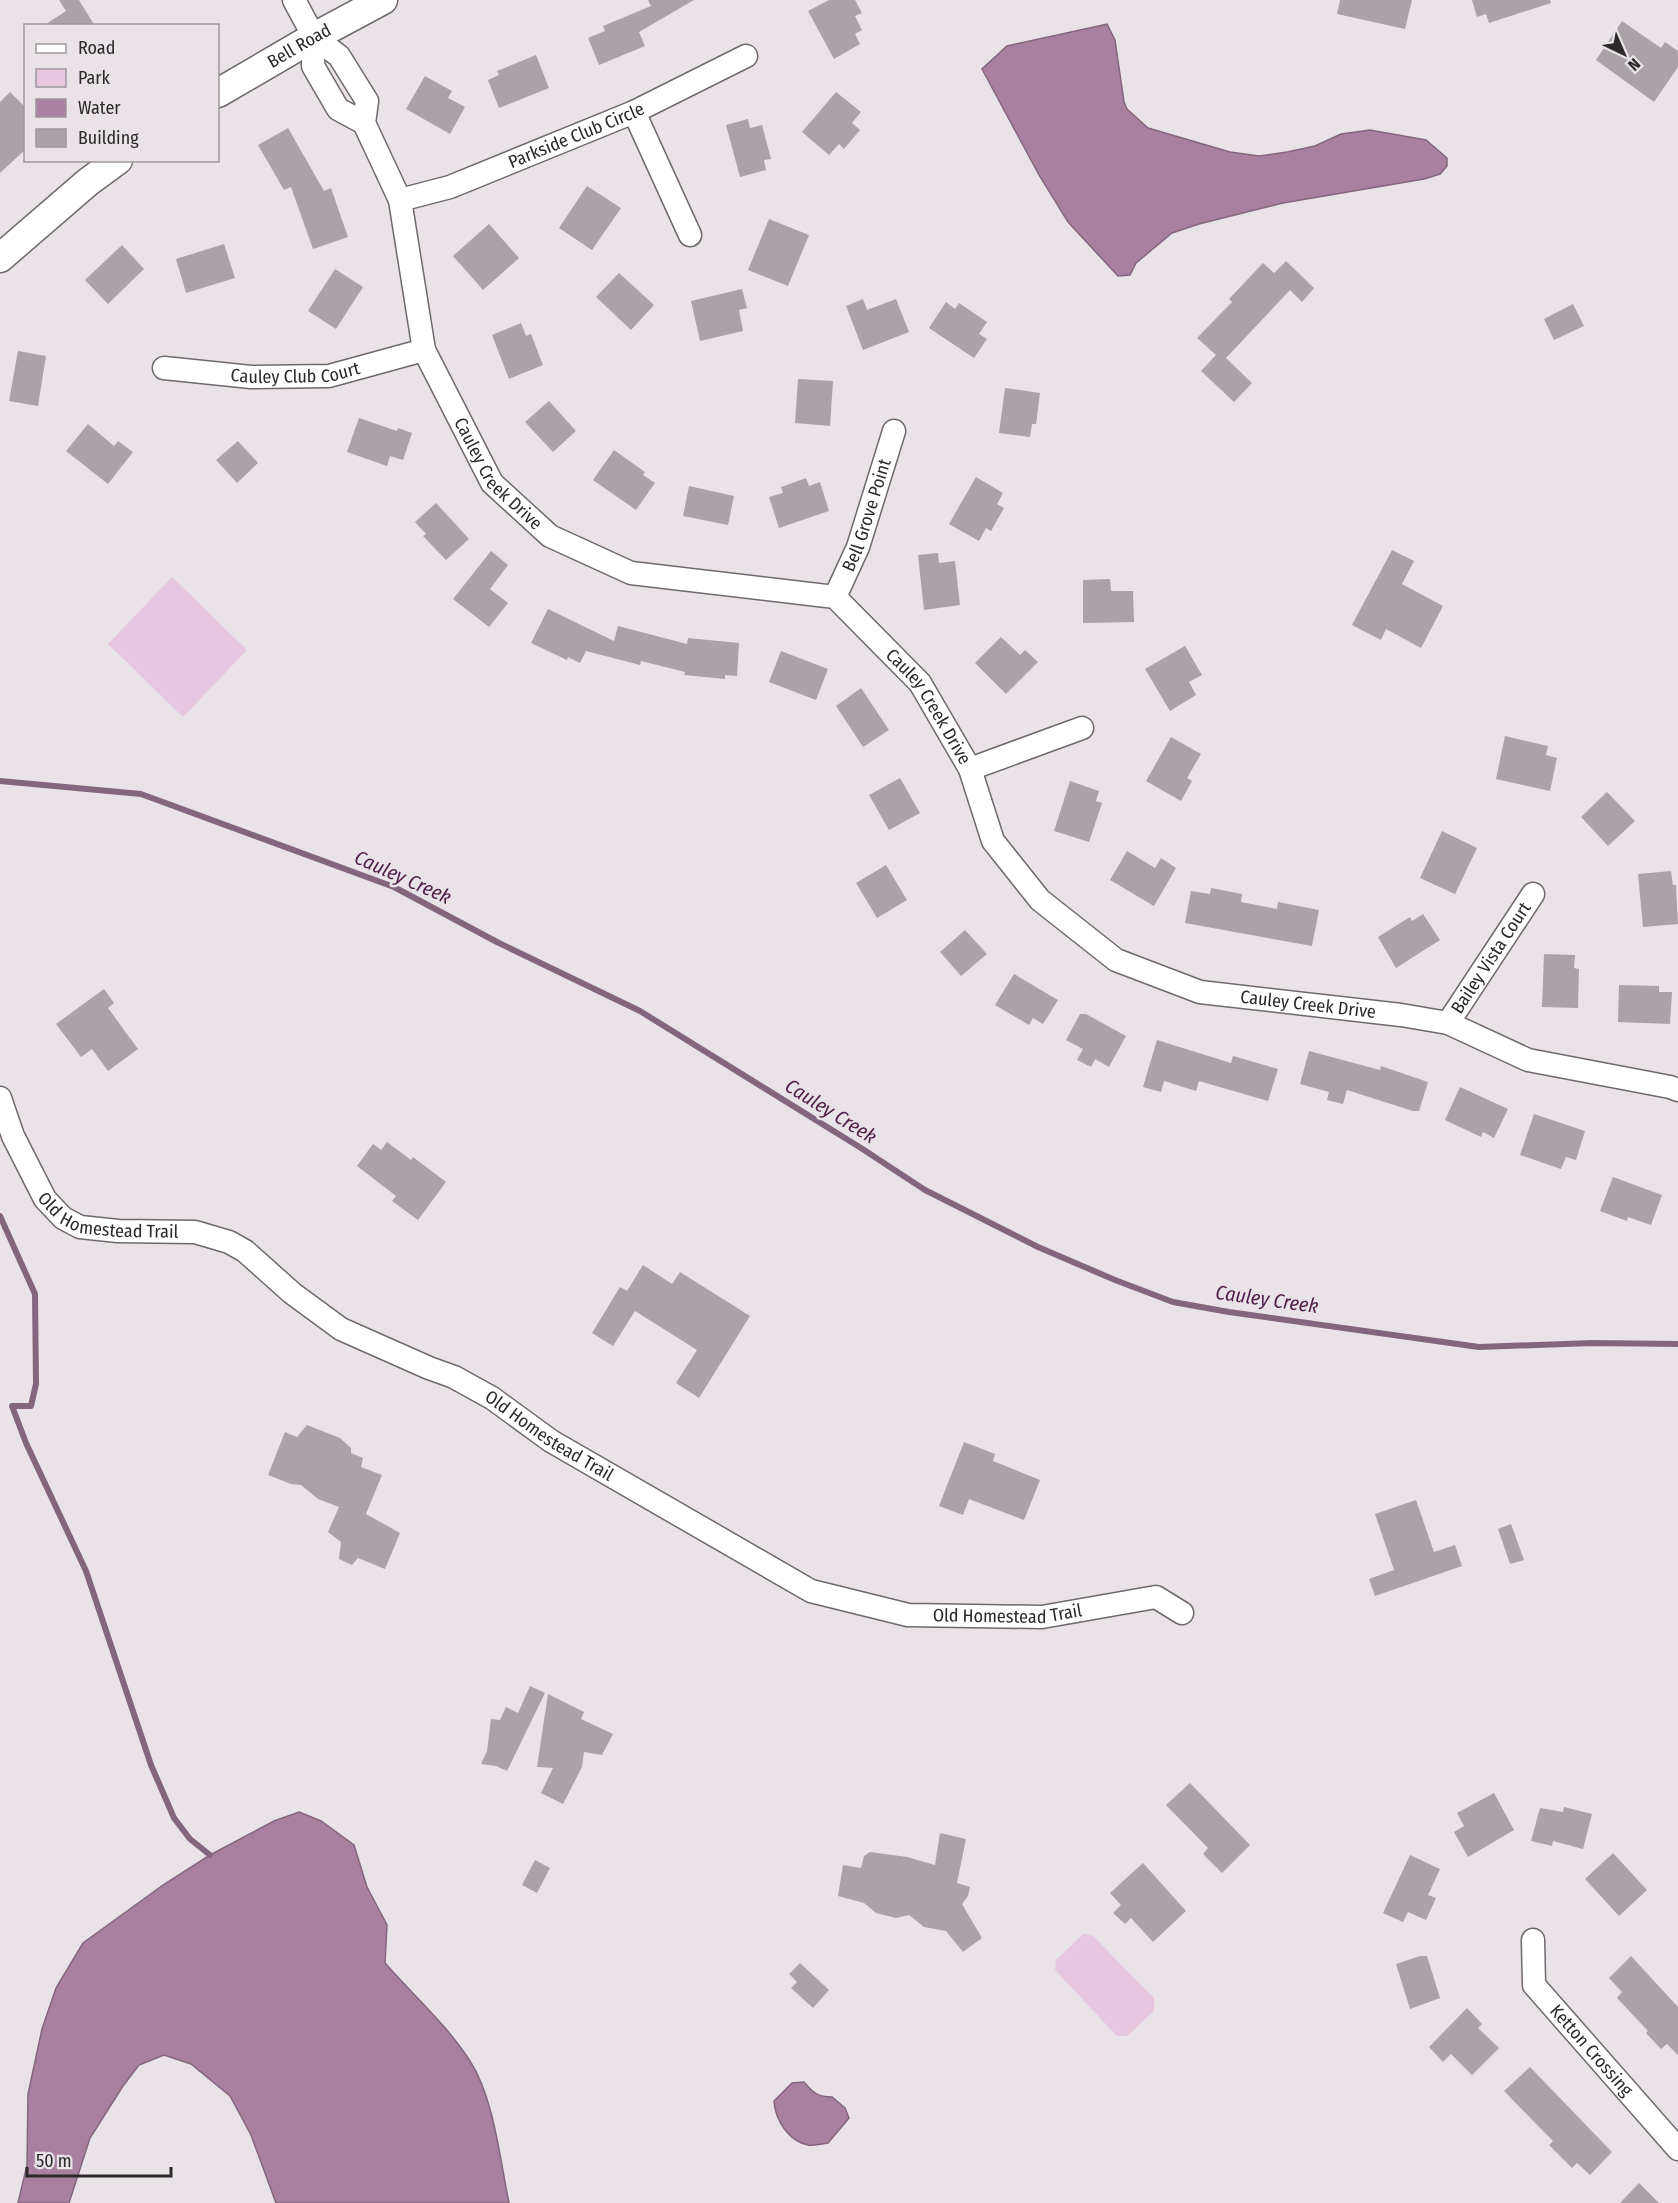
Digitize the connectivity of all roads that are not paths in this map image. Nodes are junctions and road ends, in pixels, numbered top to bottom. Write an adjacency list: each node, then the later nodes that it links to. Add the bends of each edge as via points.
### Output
1 (294, 0): 3 (street)
2 (383, 0): 3 (street, Bell Road)
3 (314, 37): 5 (street, Bell Road); 8 (street, Cauley Creek Drive, via 339,56 367,101 363,123)
4 (746, 56): 6 (street, Parkside Club Circle)
5 (219, 92)
6 (634, 112): 8 (street, Parkside Club Circle, via 450,187); 9 (street)
7 (115, 162): 10 (street)
8 (400, 200): 11 (street, Cauley Creek Drive)
9 (690, 236)
10 (0, 258)
11 (424, 350): 12 (street, Cauley Club Court, via 329,376 251,377); 14 (street, Cauley Creek Drive, via 492,483 550,536 631,573)
12 (164, 368)
13 (894, 431): 14 (street, Bell Grove Point, via 858,546)
14 (836, 597): 16 (street, Cauley Creek Drive, via 920,682)
15 (1082, 728): 16 (street)
16 (970, 769): 18 (street, Cauley Creek Drive, via 993,841 1041,900 1116,960 1200,992)
17 (1533, 894): 18 (street, Bailey Vista Court)
18 (1448, 1023): 19 (street, Cauley Creek Drive, via 1528,1060)
19 (1678, 1090)
20 (0, 1098): 21 (street, Old Homestead Trail, via 13,1136 45,1199 63,1218 80,1227 195,1232 229,1242 341,1329 454,1377 492,1398 551,1441 811,1591 908,1615 1042,1617 1156,1597)
21 (1182, 1613)
22 (1533, 1940): 23 (street, Ketton Crossing, via 1534,1985)
23 (1678, 2149)

